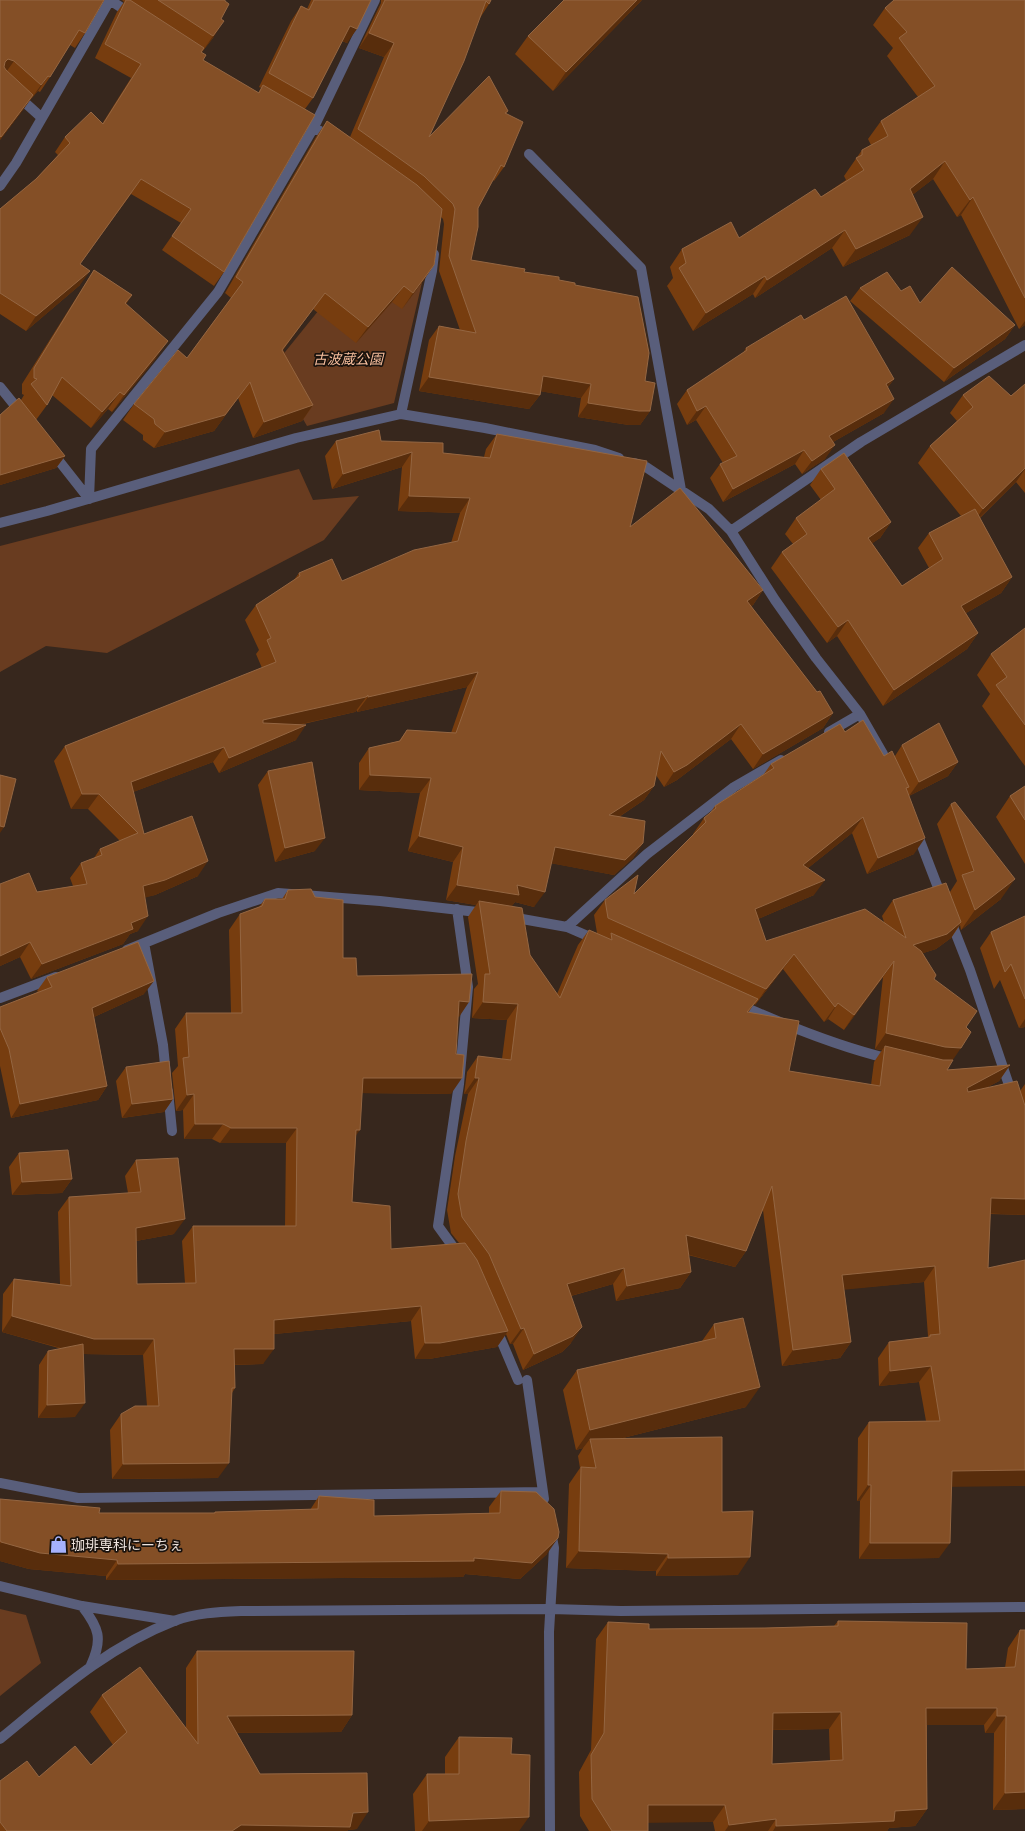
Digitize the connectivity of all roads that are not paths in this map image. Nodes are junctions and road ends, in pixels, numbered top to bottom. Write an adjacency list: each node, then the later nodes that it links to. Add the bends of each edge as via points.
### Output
1 (110, 0): 3 (street); 6 (street)
2 (375, 0): 7 (street)
3 (143, 22)
4 (0, 80): 6 (street)
5 (288, 111): 7 (street)
6 (42, 118): 10 (street)
7 (314, 127): 8 (street); 18 (street, via 218,292 91,449)
8 (340, 145)
9 (529, 154): 17 (street, via 641,268)
10 (0, 186)
11 (436, 244): 14 (street)
12 (1025, 345): 20 (street, via 861,442)
13 (0, 387): 15 (street)
14 (401, 414): 17 (street, via 595,450 646,467); 18 (street, via 296,438)
15 (27, 420)
16 (46, 445): 18 (street)
17 (681, 490): 20 (street, via 709,509)
18 (89, 499): 19 (street)
19 (0, 523)
20 (731, 531): 21 (street, via 775,600)
21 (860, 714): 22 (street); 24 (street)
22 (820, 737)
23 (787, 756): 27 (street, via 734,787 647,854)
24 (889, 766)
25 (912, 822): 36 (street, via 970,970)
26 (456, 909): 27 (street); 28 (street, via 380,900 278,893 218,913); 39 (street, via 468,987 459,1084 438,1226)
27 (567, 927): 29 (street)
28 (144, 943): 30 (street); 38 (street, via 163,1045)
29 (603, 943)
30 (116, 954)
31 (65, 973): 32 (street)
32 (0, 998)
33 (726, 998): 34 (street, via 769,1018 869,1054)
34 (897, 1060)
35 (991, 1071): 36 (street)
36 (1005, 1071): 37 (street)
37 (1016, 1106)
38 (172, 1130)
39 (463, 1261)
40 (490, 1316): 42 (street, via 522,1380)
41 (0, 1483): 42 (street, via 78,1498)
42 (542, 1492): 43 (street)
43 (546, 1506)
44 (548, 1520): 48 (street, via 554,1548)
45 (0, 1586): 46 (street)
46 (82, 1606): 49 (street); 50 (street, via 93,1620 99,1639 98,1652)
47 (1025, 1607): 48 (street, via 621,1611)
48 (551, 1609): 49 (street, via 241,1611 206,1613); 52 (street)
49 (175, 1621): 50 (street, via 139,1637)
50 (91, 1665): 51 (street)
51 (0, 1739)
52 (550, 1831)

